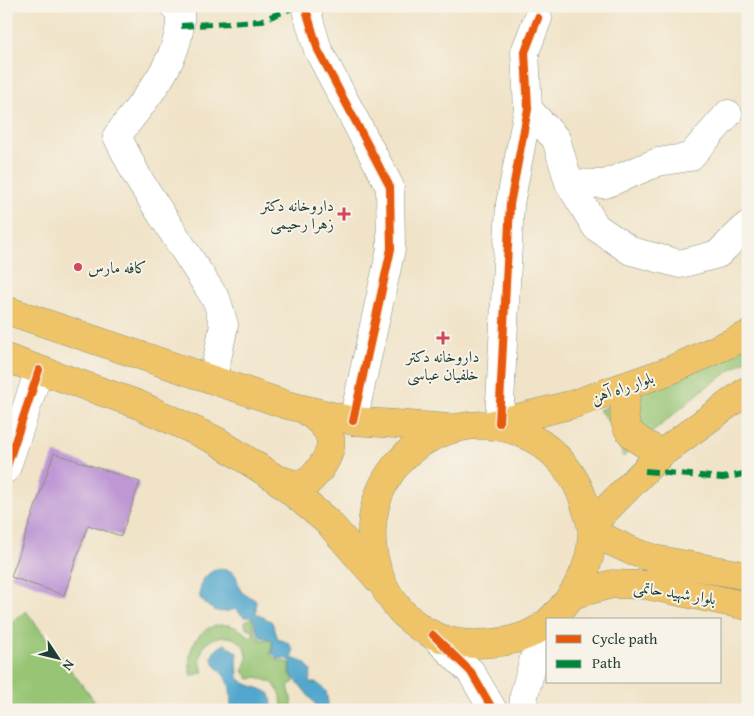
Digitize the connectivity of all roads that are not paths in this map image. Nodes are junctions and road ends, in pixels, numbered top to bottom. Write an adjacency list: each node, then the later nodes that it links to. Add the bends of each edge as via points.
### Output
1 (174, 6): 12 (street, via 180,10 181,26 164,71 117,136 138,178 217,301 224,325)
2 (306, 6): 16 (street, via 318,50 390,187 391,249)
3 (538, 18): 4 (street, via 525,52)
4 (528, 109): 6 (street, via 556,139); 17 (street, via 510,204)
5 (728, 114): 6 (street, via 690,157 658,162 605,184)
6 (569, 183): 7 (street, via 596,227 631,251 680,264 718,254)
7 (748, 225)
8 (6, 310): 12 (main road)
9 (748, 335): 13 (main road, بلوار راه آهن, via 671,370)
10 (6, 358): 11 (main road)
11 (38, 370): 20 (street); 21 (main road, via 137,404 217,441)
12 (213, 379): 15 (main road)
13 (628, 385): 17 (main road, بلوار راه آهن, via 574,404); 19 (main road, via 622,415 627,428 644,444)
14 (748, 390): 19 (main road)
15 (304, 409): 16 (main road); 21 (main road, via 330,435 328,454 317,474 306,484)
16 (353, 421): 18 (main road)
17 (495, 424): 18 (main road); 22 (main road, via 528,435 559,457 581,488)
18 (452, 428): 24 (main road, via 423,441 398,462 381,489 371,520 371,551)
19 (662, 453): 22 (main road)
20 (6, 469)
21 (275, 478): 24 (main road, via 328,522)
22 (592, 529): 23 (main road, بلوار شهید حاتمی, via 634,552 659,560); 25 (main road, via 587,566)
23 (748, 576)
24 (381, 582): 30 (main road, via 402,613)
25 (572, 595): 26 (main road, بلوار شهید حاتمی, via 612,584 646,585); 27 (main road)
26 (748, 606)
27 (552, 618)
28 (546, 623): 30 (main road, via 509,642 470,645)
29 (546, 625): 32 (street, via 524,695)
30 (433, 635): 31 (street, via 471,672)
31 (493, 710)
32 (523, 710)

